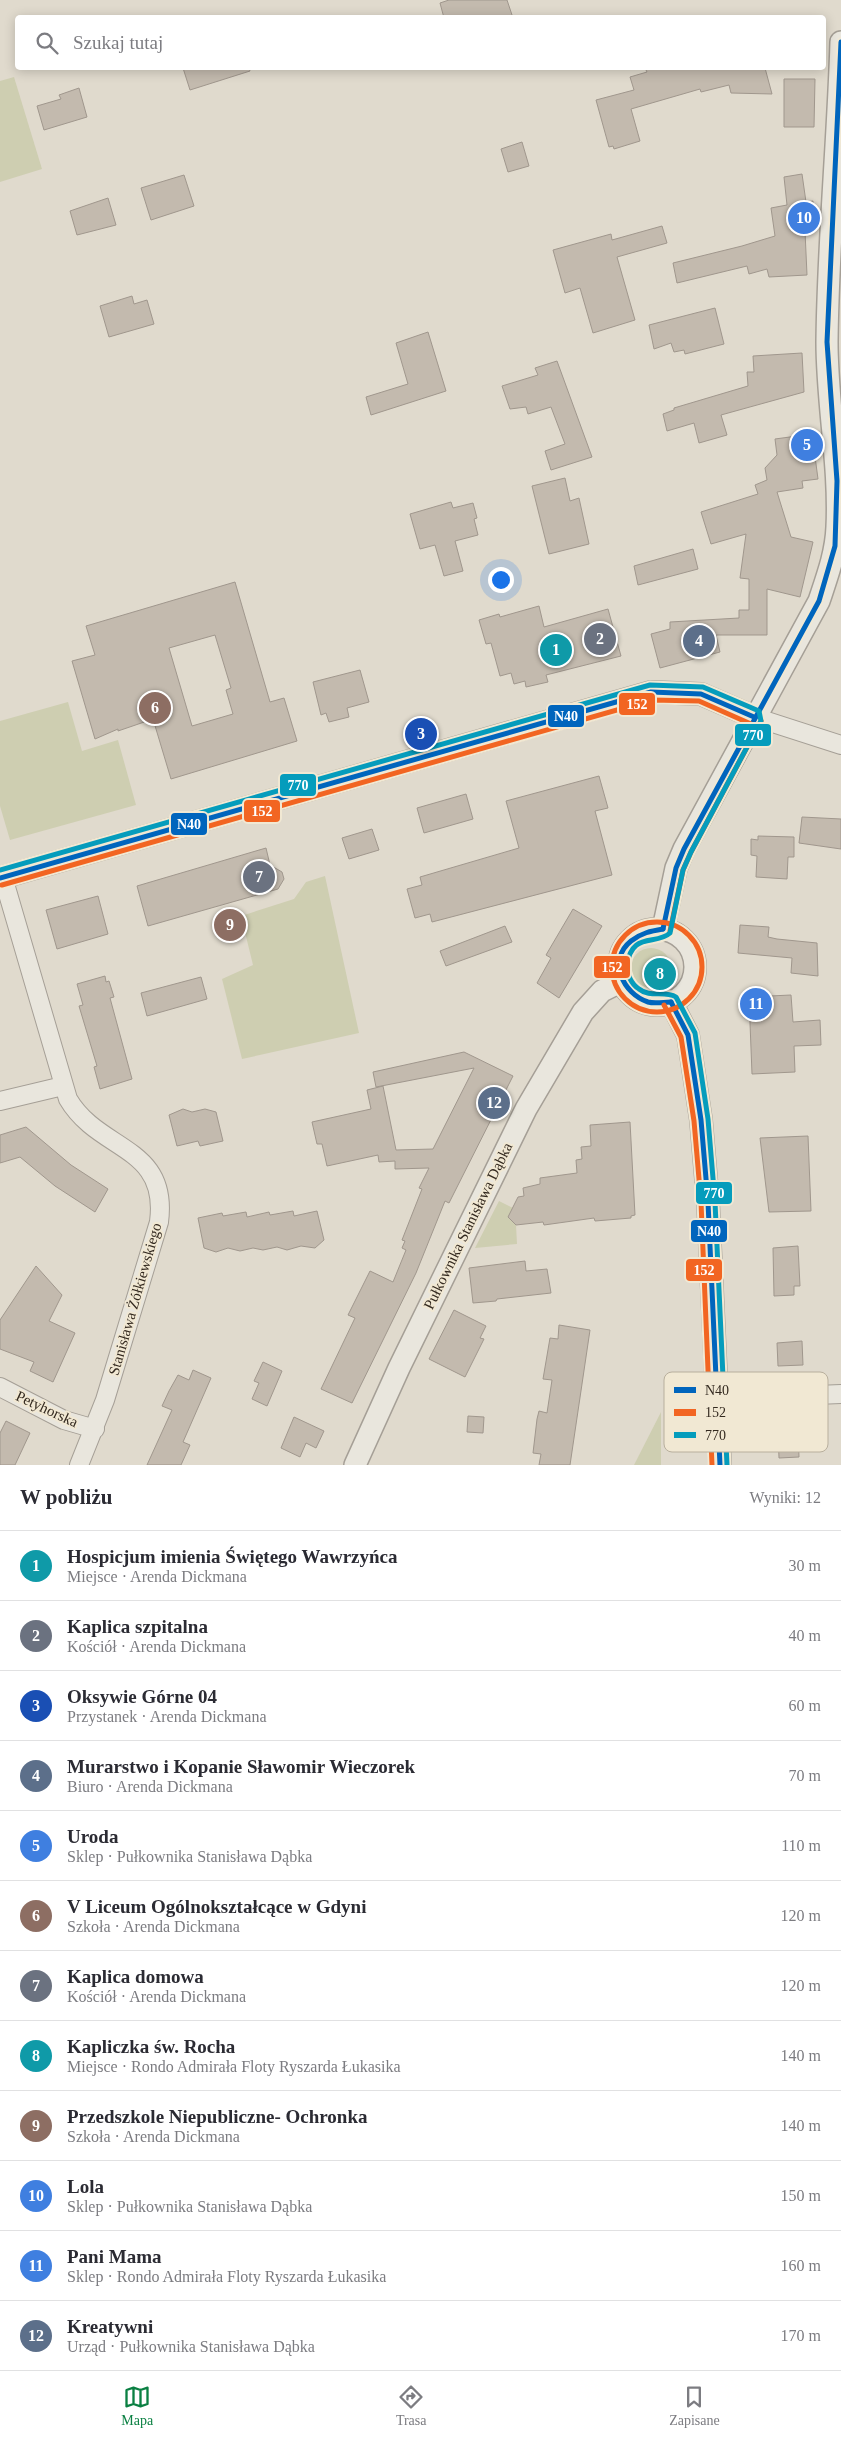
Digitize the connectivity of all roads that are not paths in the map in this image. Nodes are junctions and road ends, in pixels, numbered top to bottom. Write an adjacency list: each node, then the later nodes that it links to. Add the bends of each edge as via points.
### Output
1 (841, 42): 2 (street)
2 (840, 86): 3 (street, via 827,342 829,404)
3 (839, 500): 4 (street, via 832,559 819,601)
4 (754, 717): 5 (street); 6 (street, via 701,694 651,692); 7 (street, via 684,849 676,868)
5 (841, 745)
6 (2, 878): 10 (street, Stanisława Żółkiewskiego)
7 (663, 929): 8 (street, via 640,932 624,948 620,959); 9 (street, via 676,933 687,942 694,955 692,983)
8 (622, 981): 9 (street, via 630,994 642,1002 656,1005); 19 (street, Pułkownika Stanisława Dąbka, via 602,991 583,1012 526,1109 403,1359)
9 (671, 1002): 12 (street, via 688,1035 701,1120)
10 (63, 1086): 11 (street); 16 (street, Stanisława Żółkiewskiego, via 76,1113 149,1169 159,1186 161,1205 138,1295)
11 (0, 1101)
12 (717, 1372)
13 (0, 1387): 16 (street, Petyhorska, via 64,1420)
14 (841, 1394): 15 (street)
15 (828, 1395)
16 (95, 1430): 18 (street, Stanisława Żółkiewskiego)
17 (720, 1452): 20 (street)
18 (79, 1465)
19 (355, 1465)
20 (720, 1465)

